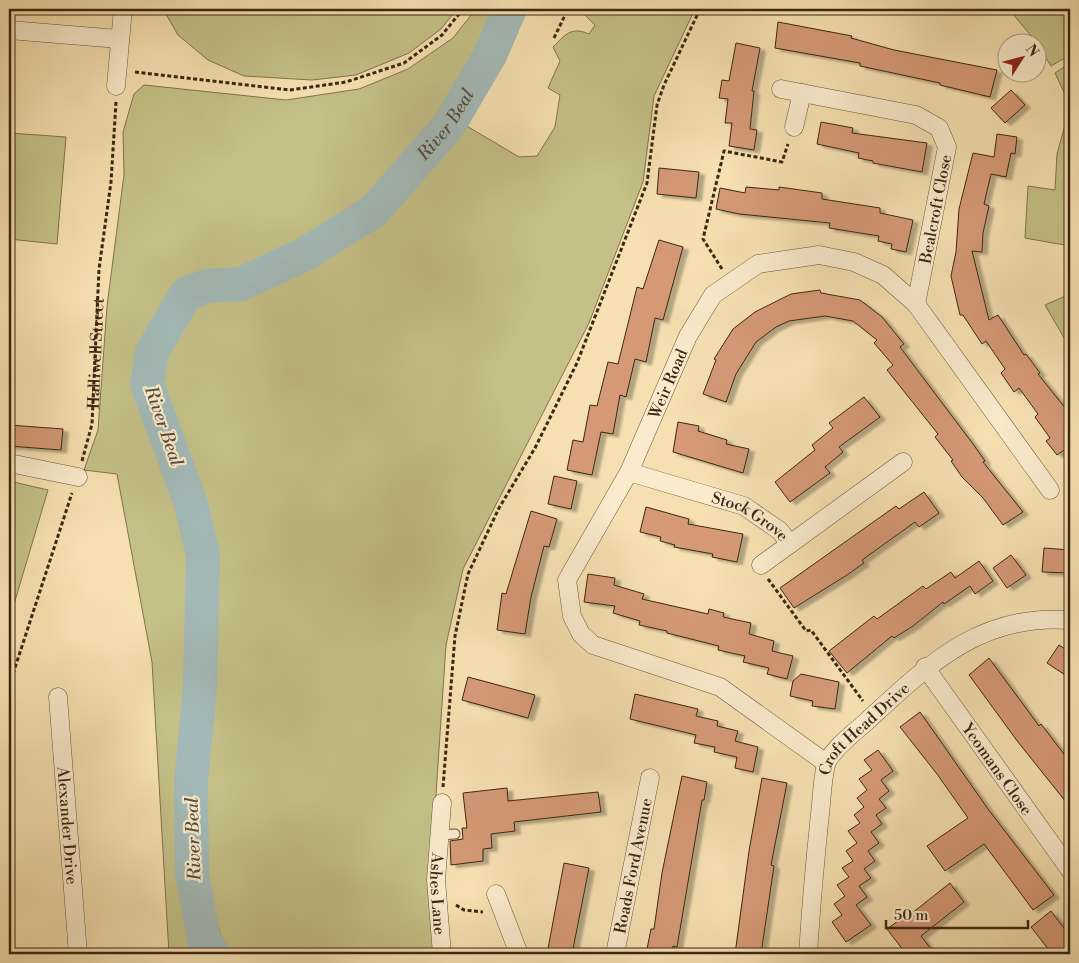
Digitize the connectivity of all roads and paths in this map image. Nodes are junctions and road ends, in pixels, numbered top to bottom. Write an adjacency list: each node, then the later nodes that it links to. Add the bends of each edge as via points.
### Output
1 (122, 9): 7 (street)
2 (463, 9): 8 (path, via 442,35 404,62 346,82 290,90 177,79)
3 (568, 9): 6 (path)
4 (700, 9): 28 (path, via 657,105 647,183 584,345 535,448 499,508 468,574 455,636)
5 (9, 30): 7 (street)
6 (554, 38)
7 (119, 39): 8 (street)
8 (117, 78): 17 (path, Halliwell Street, via 111,182 99,268 92,424)
9 (781, 89): 10 (street, Bealcroft Close)
10 (802, 93): 11 (street); 13 (street, Bealcroft Close, via 916,115 939,128 947,147)
11 (794, 127): 12 (path, via 782,162 724,151 703,239)
12 (730, 283): 13 (street, Weir Road, via 758,264 819,255 854,262 883,275); 16 (street, Weir Road, via 713,295 688,336)
13 (916, 304): 18 (street, Weir Road)
14 (903, 462): 19 (street, Stock Grove)
15 (9, 463): 17 (street)
16 (629, 472): 19 (street, Stock Grove, via 744,506 780,531); 26 (street, Weir Road, via 567,580 572,616 581,634 593,645 720,688)
17 (78, 476): 23 (path, Halliwell Street)
18 (1050, 490)
19 (790, 544): 20 (street)
20 (761, 565): 25 (path, via 770,583 806,631 811,630)
21 (1070, 620): 22 (street, Croft Head Drive, via 1047,618 998,628 962,643)
22 (925, 667): 25 (street, Croft Head Drive); 31 (street, Yeomans Close)
23 (9, 686)
24 (58, 697): 35 (street, Alexander Drive)
25 (873, 715): 26 (street, Croft Head Drive)
26 (826, 763): 39 (street, Croft Head Drive)
27 (650, 778): 38 (street, Roads Ford Avenue)
28 (442, 803): 30 (street, Ashes Lane)
29 (456, 834): 30 (lane)
30 (438, 835): 33 (street, Ashes Lane)
31 (1070, 870)
32 (496, 894): 34 (street)
33 (437, 896): 34 (path, via 464,910); 36 (street, Ashes Lane)
34 (503, 914): 37 (street)
35 (78, 954)
36 (442, 954)
37 (520, 954)
38 (615, 954)
39 (808, 954)

